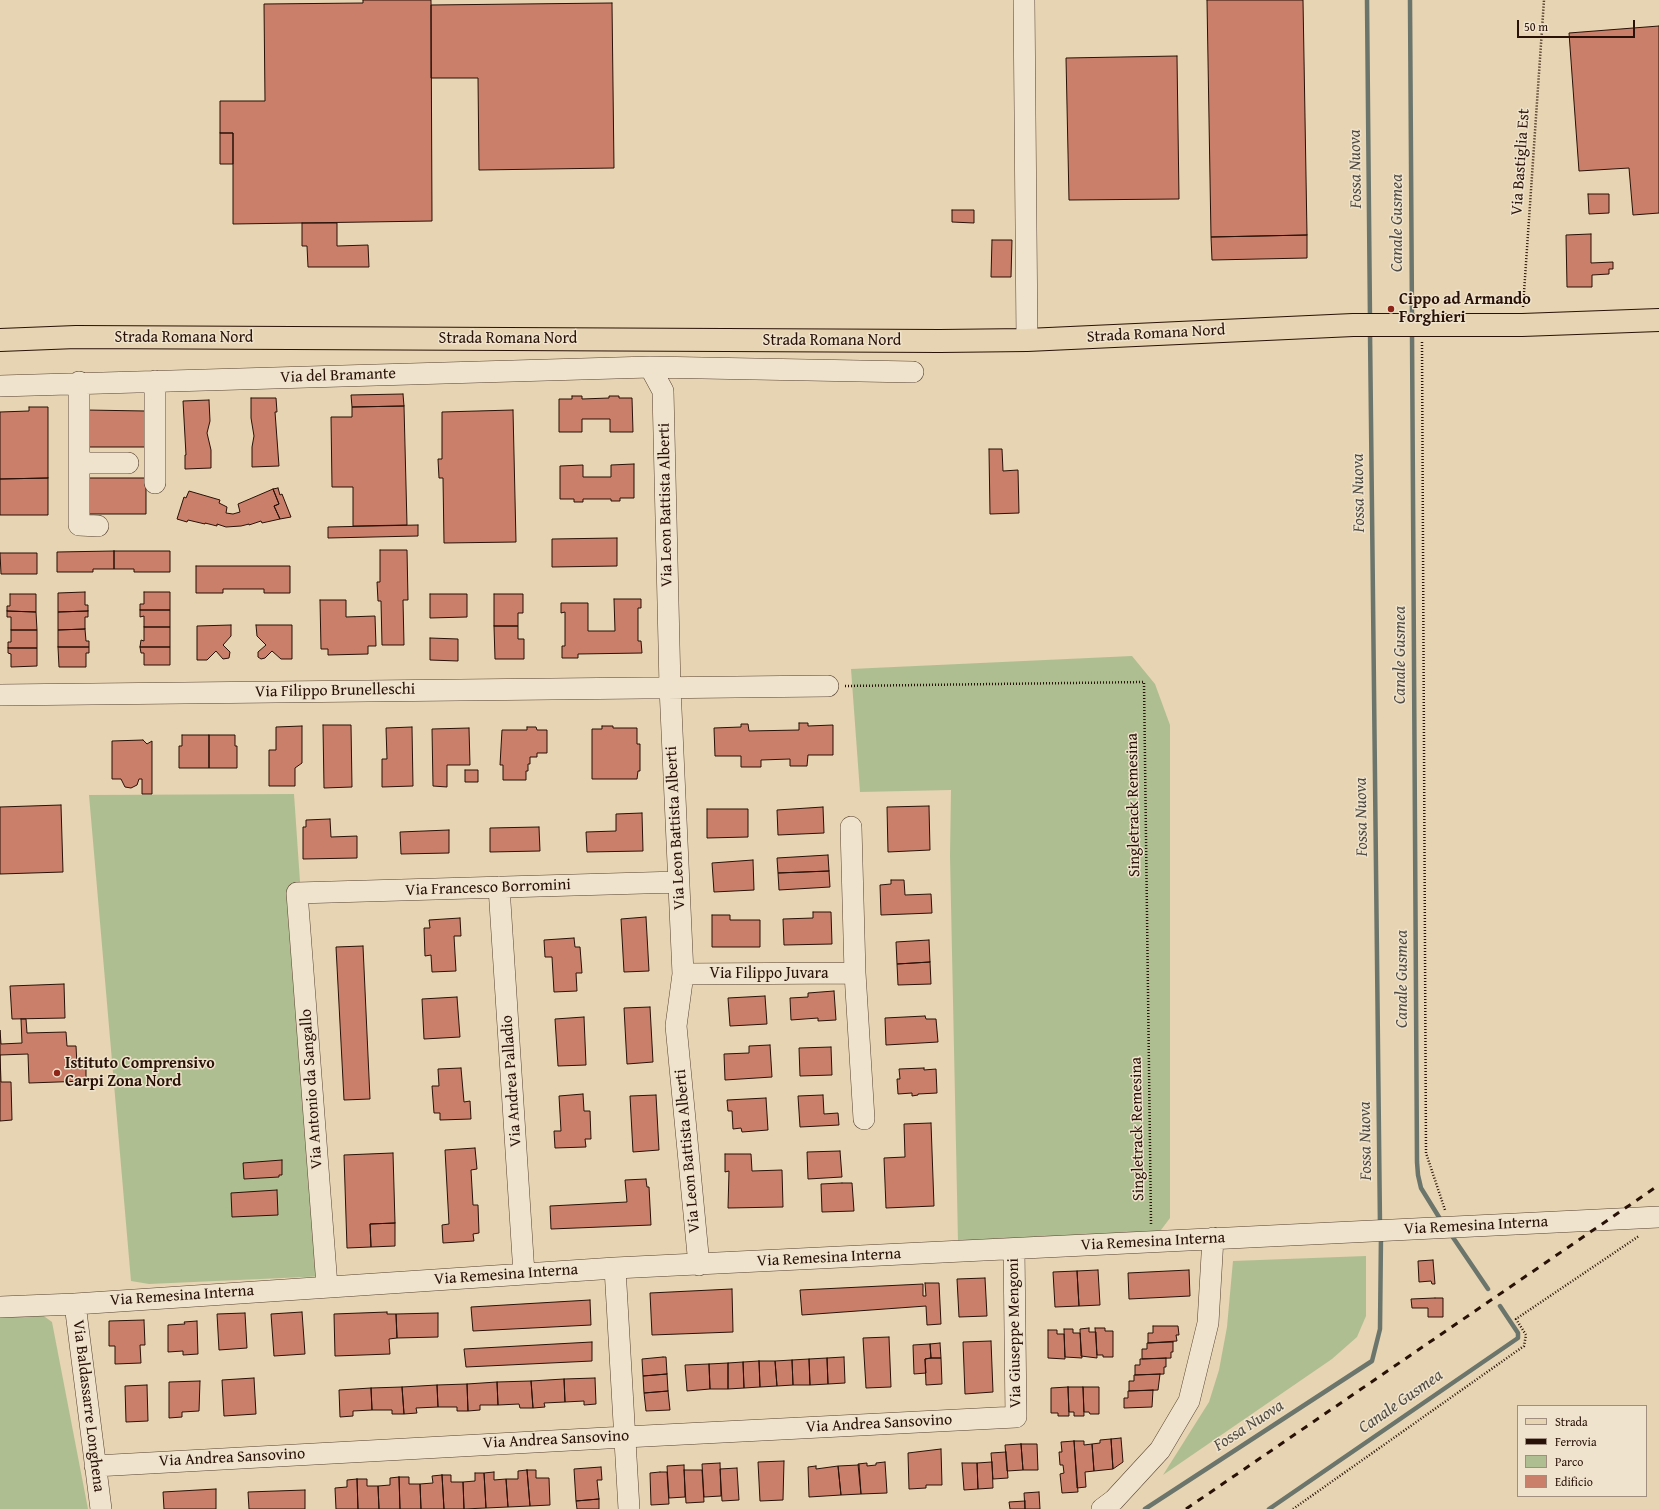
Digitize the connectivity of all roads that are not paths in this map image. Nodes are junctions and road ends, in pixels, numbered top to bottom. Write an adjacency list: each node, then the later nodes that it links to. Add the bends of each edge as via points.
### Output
1 (1024, 0): 4 (street)
2 (1659, 320): 4 (main road, Strada Romana Nord, via 1522,325 1353,325)
3 (1, 340): 4 (main road, Strada Romana Nord, via 76,337)
4 (1027, 340)
5 (650, 368): 6 (street, Via del Bramante); 7 (street, Via del Bramante); 15 (street, Via Leon Battista Alberti, via 663,391)
6 (913, 372)
7 (155, 381): 8 (street, Via del Bramante); 12 (street)
8 (79, 382): 9 (street, Via del Bramante); 11 (street)
9 (0, 386)
10 (128, 462): 11 (street)
11 (79, 463): 13 (street, via 79,525)
12 (155, 483)
13 (98, 526)
14 (828, 686): 15 (street, Via Filippo Brunelleschi)
15 (670, 687): 16 (street, Via Filippo Brunelleschi); 18 (street, Via Leon Battista Alberti)
16 (0, 695)
17 (851, 827): 21 (street)
18 (678, 882): 19 (street, Via Francesco Borromini); 22 (street, Via Leon Battista Alberti)
19 (499, 887): 20 (street, Via Francesco Borromini); 29 (street, Via Andrea Palladio)
20 (297, 893): 30 (street, Via Antonio da Sangallo)
21 (855, 973): 22 (street, Via Filippo Juvara); 23 (street)
22 (683, 974): 27 (street, Via Leon Battista Alberti, via 676,1026)
23 (864, 1119)
24 (1652, 1217): 25 (street, Via Remesina Interna, via 1444,1224 1365,1232)
25 (1212, 1238): 26 (street, Via Remesina Interna); 38 (street, via 1208,1323 1189,1401 1160,1450 1114,1500)
26 (1014, 1249): 27 (street, Via Remesina Interna); 33 (street, Via Giuseppe Mengoni)
27 (699, 1265): 28 (street, Via Remesina Interna)
28 (615, 1268): 29 (street, Via Remesina Interna); 34 (street)
29 (524, 1274): 30 (street, Via Remesina Interna)
30 (327, 1286): 31 (street, Via Remesina Interna)
31 (75, 1304): 32 (street, Via Remesina Interna); 35 (street, Via Baldassarre Longhena)
32 (0, 1307)
33 (1016, 1417): 34 (street, Via Andrea Sansovino)
34 (625, 1436): 35 (street, Via Andrea Sansovino); 37 (street)
35 (95, 1466): 36 (street, Via Baldassarre Longhena)
36 (101, 1509)
37 (629, 1509)
38 (1102, 1509)

